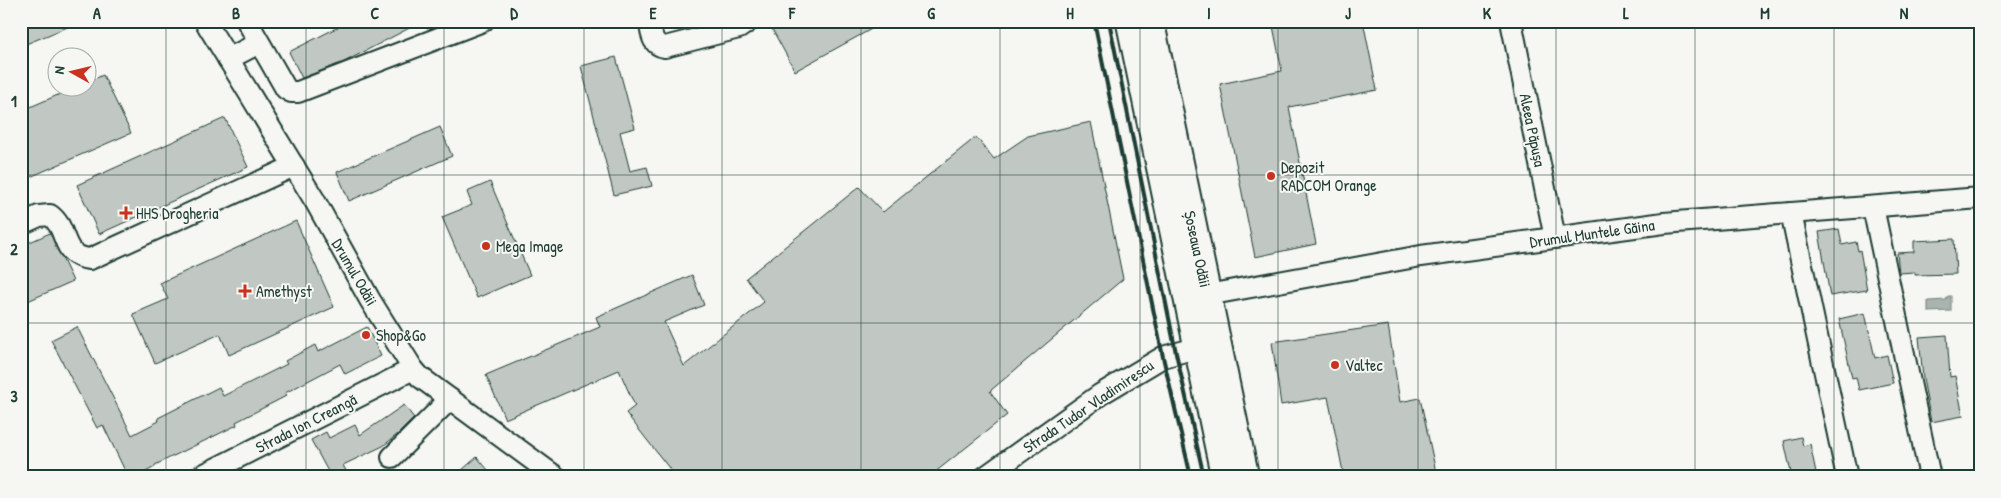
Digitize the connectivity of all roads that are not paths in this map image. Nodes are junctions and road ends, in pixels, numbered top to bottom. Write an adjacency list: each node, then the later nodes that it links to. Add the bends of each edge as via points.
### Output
1 (205, 21): 10 (street, Drumul Odăii)
2 (248, 21): 9 (street)
3 (483, 21): 9 (street, via 298,92 286,89)
4 (648, 21): 5 (street, via 654,42 666,46 739,28)
5 (749, 21)
6 (1129, 21): 18 (main road, Șoseaua Odăii)
7 (1151, 21): 17 (main road, Șoseaua Odăii)
8 (1511, 21): 16 (street, Aleea Păpușa)
9 (259, 43): 10 (street)
10 (228, 59): 11 (street, Drumul Odăii)
11 (294, 166): 15 (street, via 90,259 79,258 70,251 56,220 50,215); 19 (street, Drumul Odăii)
12 (1980, 198): 13 (street, Drumul Muntele Găina)
13 (1873, 207): 14 (street, Drumul Muntele Găina); 29 (street)
14 (1791, 213): 16 (street, Drumul Muntele Găina, via 1664,222); 28 (street)
15 (21, 224)
16 (1555, 238): 17 (street, Drumul Muntele Găina, via 1421,256)
17 (1207, 295): 27 (main road, Șoseaua Odăii)
18 (1196, 348): 25 (street, Strada Tudor Vladimirescu, via 1163,357 1101,394); 26 (main road, Șoseaua Odăii)
19 (413, 369): 20 (street, Drumul Odăii); 22 (street, Strada Ion Creangă)
20 (450, 399): 21 (street); 24 (street, Drumul Odăii)
21 (392, 457)
22 (231, 470): 23 (street, Strada Ion Creangă)
23 (199, 477)
24 (556, 477)
25 (985, 477)
26 (1224, 477)
27 (1246, 477)
28 (1847, 477)
29 (1930, 477)

